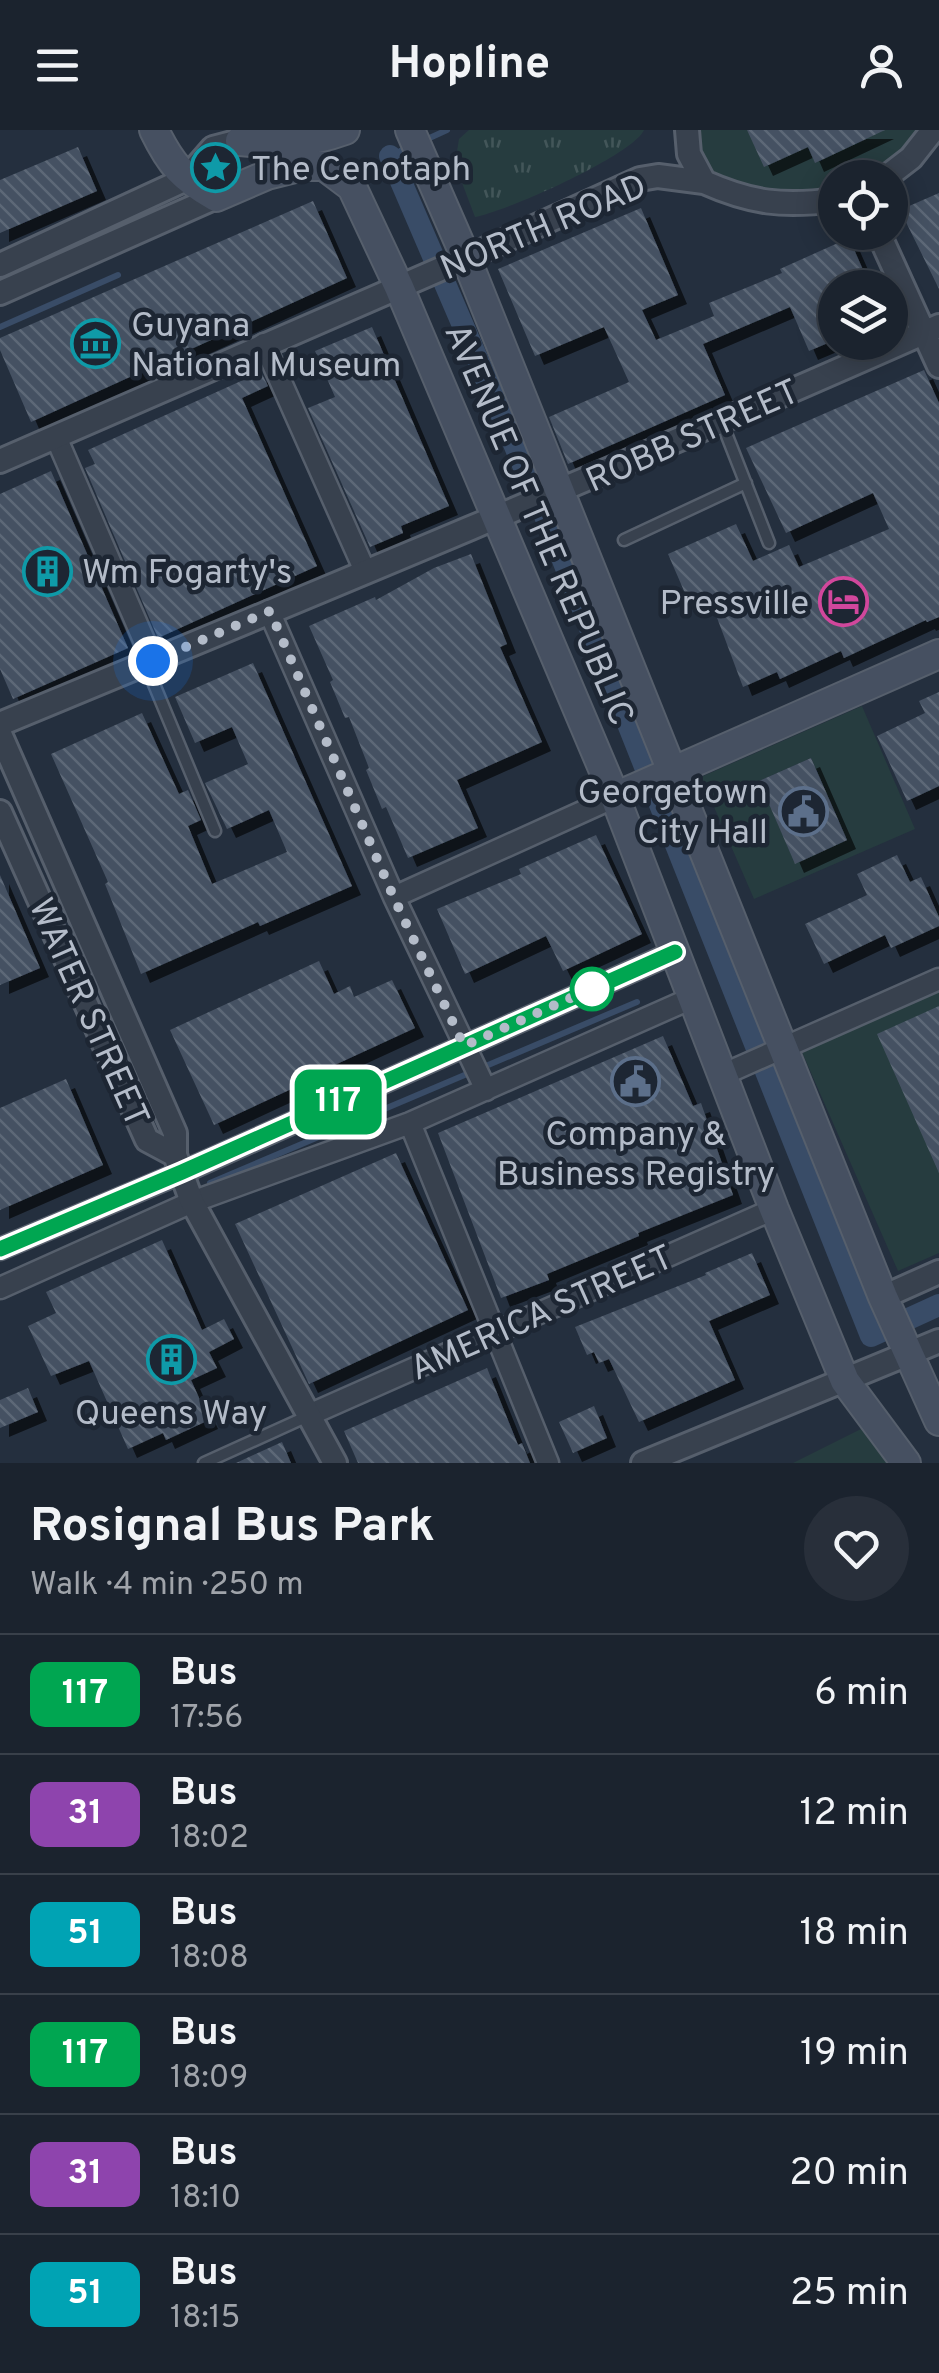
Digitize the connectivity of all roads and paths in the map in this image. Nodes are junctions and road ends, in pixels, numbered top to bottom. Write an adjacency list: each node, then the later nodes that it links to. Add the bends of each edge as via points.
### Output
1 (154, 130): 13 (main road)
2 (345, 130): 8 (main road, via 274,144)
3 (358, 130): 12 (main road)
4 (410, 130): 10 (main road, AVENUE OF THE REPUBLIC)
5 (436, 130): 10 (main road)
6 (687, 130): 14 (street, via 688,154)
7 (933, 130): 9 (street)
8 (238, 135): 11 (main road); 13 (street, via 213,148)
9 (908, 160)
10 (426, 164): 18 (main road, AVENUE OF THE REPUBLIC)
11 (267, 175): 12 (main road, via 302,166); 15 (main road)
12 (342, 178): 20 (main road, AVENUE OF THE REPUBLIC)
13 (186, 179): 15 (main road); 19 (street)
14 (704, 182): 16 (street, NORTH ROAD, via 762,203); 18 (street, NORTH ROAD, via 640,179)
15 (216, 197): 21 (street)
16 (818, 202)
17 (888, 250): 22 (street)
18 (460, 261): 20 (street, NORTH ROAD); 29 (main road, AVENUE OF THE REPUBLIC)
19 (0, 265)
20 (403, 285): 23 (street, NORTH ROAD); 30 (main road, AVENUE OF THE REPUBLIC)
21 (0, 293)
22 (932, 330): 24 (street); 25 (street, ROBB STREET)
23 (264, 344): 26 (street, NORTH ROAD); 33 (street)
24 (939, 366)
25 (722, 422): 28 (lane); 29 (street, ROBB STREET)
26 (56, 437): 27 (street, NORTH ROAD); 36 (street)
27 (0, 462)
28 (746, 483): 31 (lane); 32 (lane)
29 (551, 497): 30 (street, ROBB STREET); 39 (main road, AVENUE OF THE REPUBLIC)
30 (506, 515): 33 (street, ROBB STREET); 40 (main road, AVENUE OF THE REPUBLIC)
31 (624, 540)
32 (769, 543)
33 (364, 570): 34 (street, ROBB STREET)
34 (270, 611): 36 (street, ROBB STREET); 43 (street)
35 (939, 654): 39 (main road)
36 (149, 662): 37 (street, ROBB STREET); 42 (lane)
37 (0, 724)
38 (0, 734): 47 (street, WATER STREET)
39 (667, 775): 40 (main road); 50 (main road, AVENUE OF THE REPUBLIC)
40 (621, 794): 43 (street); 44 (main road, AVENUE OF THE REPUBLIC)
41 (0, 812): 48 (street, WATER STREET)
42 (215, 831)
43 (394, 898): 49 (street)
44 (675, 952): 46 (main road, AVENUE OF THE REPUBLIC); 49 (street)
45 (939, 980): 50 (street)
46 (692, 998): 51 (main road, AVENUE OF THE REPUBLIC); 52 (street)
47 (122, 1015): 48 (street); 54 (street, WATER STREET)
48 (96, 1024): 54 (street, WATER STREET, via 146,1140)
49 (464, 1046): 52 (street); 54 (street)
50 (776, 1052): 51 (street); 60 (main road, AVENUE OF THE REPUBLIC)
51 (734, 1070): 56 (main road, AVENUE OF THE REPUBLIC)
52 (486, 1090): 53 (street)
53 (410, 1123): 55 (street); 61 (street)
54 (178, 1153): 55 (street, WATER STREET); 57 (street)
55 (192, 1202): 59 (street); 64 (street, WATER STREET)
56 (774, 1209): 61 (street, AMERICA STREET); 63 (main road, AVENUE OF THE REPUBLIC)
57 (0, 1249)
58 (939, 1272): 60 (street)
59 (0, 1288)
60 (894, 1322): 62 (street); 63 (street); 65 (main road, AVENUE OF THE REPUBLIC)
61 (497, 1332): 64 (street, AMERICA STREET); 68 (street)
62 (939, 1340)
63 (845, 1381): 69 (street); 70 (main road, AVENUE OF THE REPUBLIC)
64 (309, 1415): 66 (lane); 67 (street, WATER STREET)
65 (939, 1421)
66 (204, 1463)
67 (335, 1463)
68 (548, 1463)
69 (643, 1463)
70 (906, 1463)

